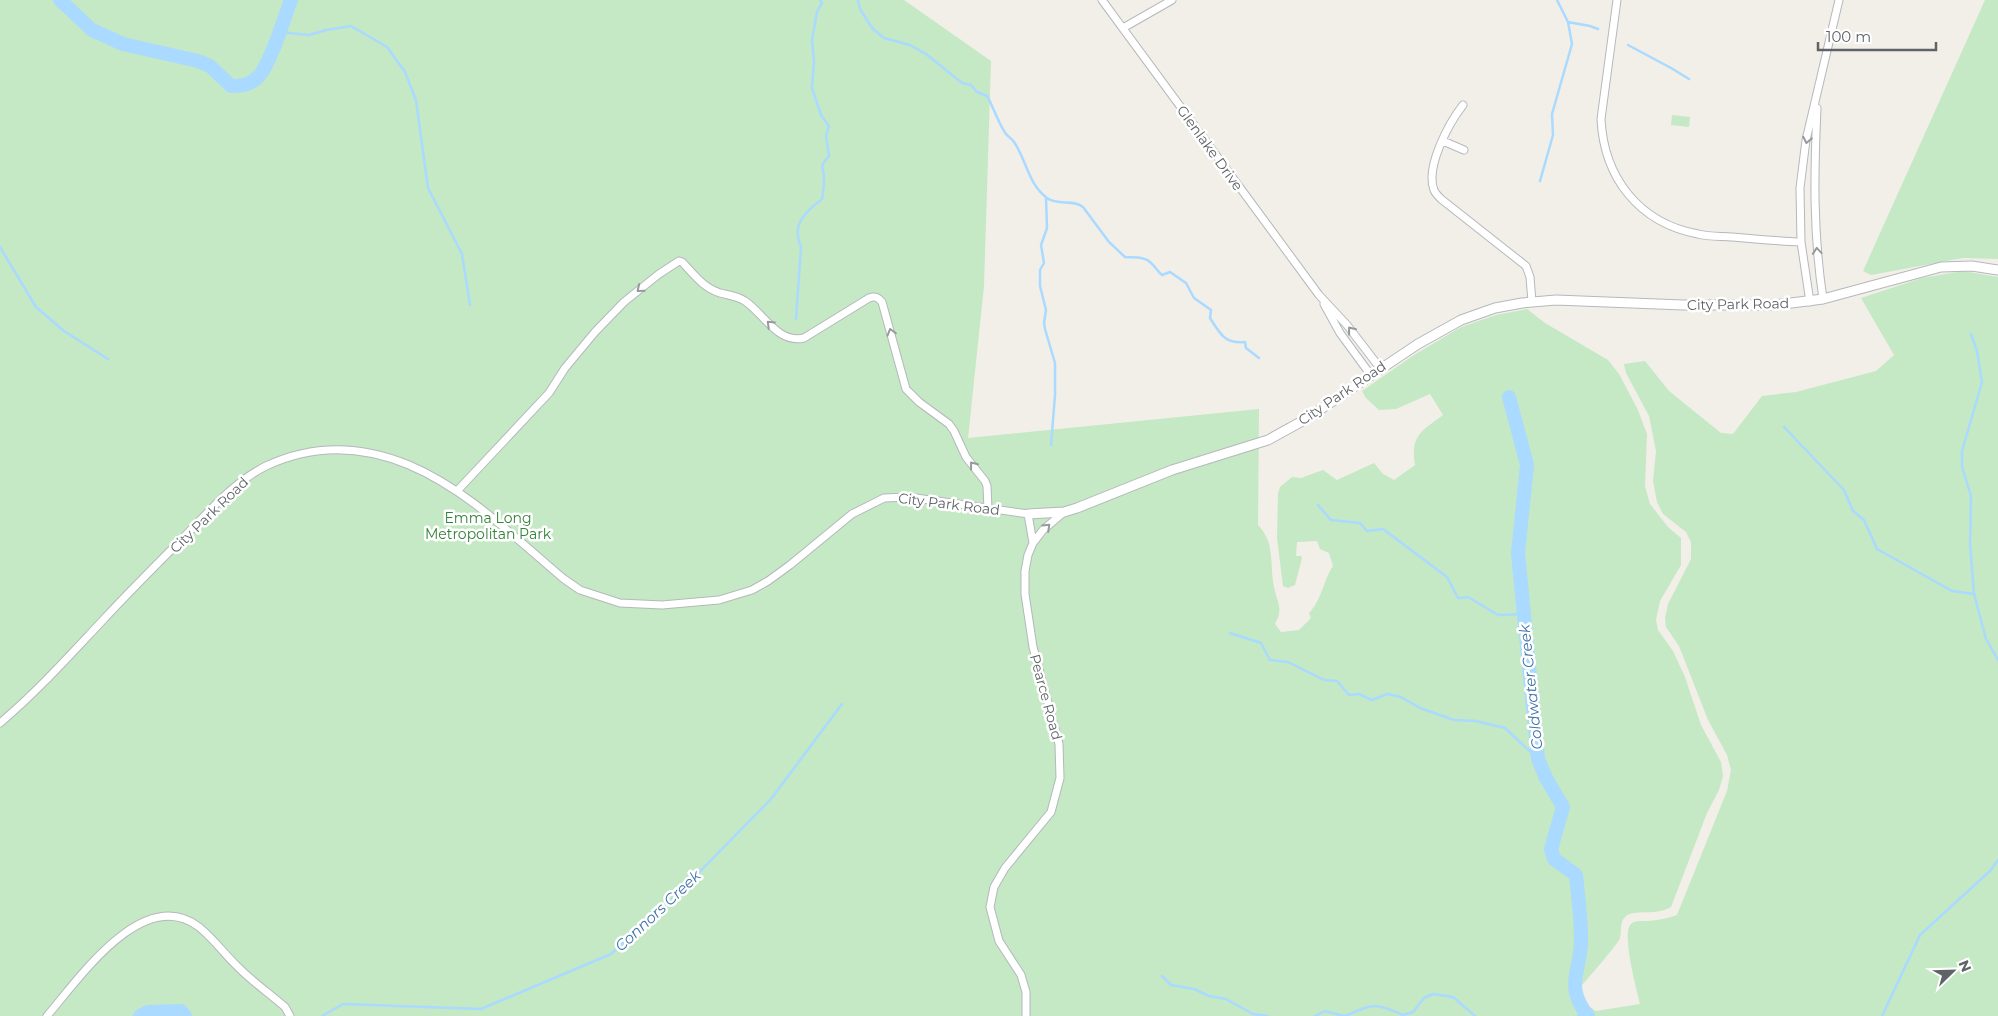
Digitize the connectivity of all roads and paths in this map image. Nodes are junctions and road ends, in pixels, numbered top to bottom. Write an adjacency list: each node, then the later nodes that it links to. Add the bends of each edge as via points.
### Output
1 (1102, 0): 5 (street, Glenlake Drive)
2 (1172, 0): 5 (street)
3 (1617, 0): 10 (street, via 1601,134 1612,171 1621,186 1649,214 1690,232)
4 (1839, 0): 6 (street)
5 (1123, 28): 12 (street, Glenlake Drive)
6 (1818, 92): 10 (street, one-way to 10, via 1806,140 1800,188); 13 (street, one-way to 6, via 1815,229)
7 (1463, 104): 8 (street)
8 (1443, 141): 9 (street); 14 (street, via 1433,165 1434,191 1441,200 1526,266)
9 (1464, 150)
10 (1801, 242): 15 (street)
11 (1998, 270): 13 (street, City Park Road, via 1972,266 1941,267)
12 (1319, 295): 16 (street, Glenlake Drive, one-way to 12); 17 (street, Glenlake Drive, via 1340,333)
13 (1823, 299): 15 (street, City Park Road)
14 (1532, 302): 15 (street, City Park Road, via 1753,306); 16 (street, City Park Road, via 1495,308 1461,320)
15 (1810, 302)
16 (1380, 368): 17 (street, City Park Road)
17 (1370, 374): 20 (street, City Park Road, via 1306,419 1268,440 1172,470)
18 (457, 491): 19 (street, City Park Road, via 580,590 620,603 638,605 719,600 752,590 790,566 852,514 884,498 909,497); 19 (street, one-way to 18, via 985,481 966,457 954,431 906,389 879,298 868,298 804,338 791,340 745,301 707,287 679,261 624,302 595,332 549,393); 23 (street, City Park Road, via 410,466 357,450 309,452 265,467 236,485 104,618 41,687)
19 (988, 509): 21 (street, City Park Road)
20 (1064, 512): 21 (street, City Park Road); 22 (street, Pearce Road, one-way to 20)
21 (1028, 514): 22 (street)
22 (1033, 543): 26 (street, Pearce Road, via 1028,555 1025,594 1033,647 1059,744 1060,778 1051,812 1005,868 994,887 990,907 999,941 1021,975 1026,992)
23 (0, 723)
24 (47, 1016): 25 (street, via 124,932 160,916 198,926 239,968 285,1007)
25 (290, 1016)
26 (1026, 1016)

